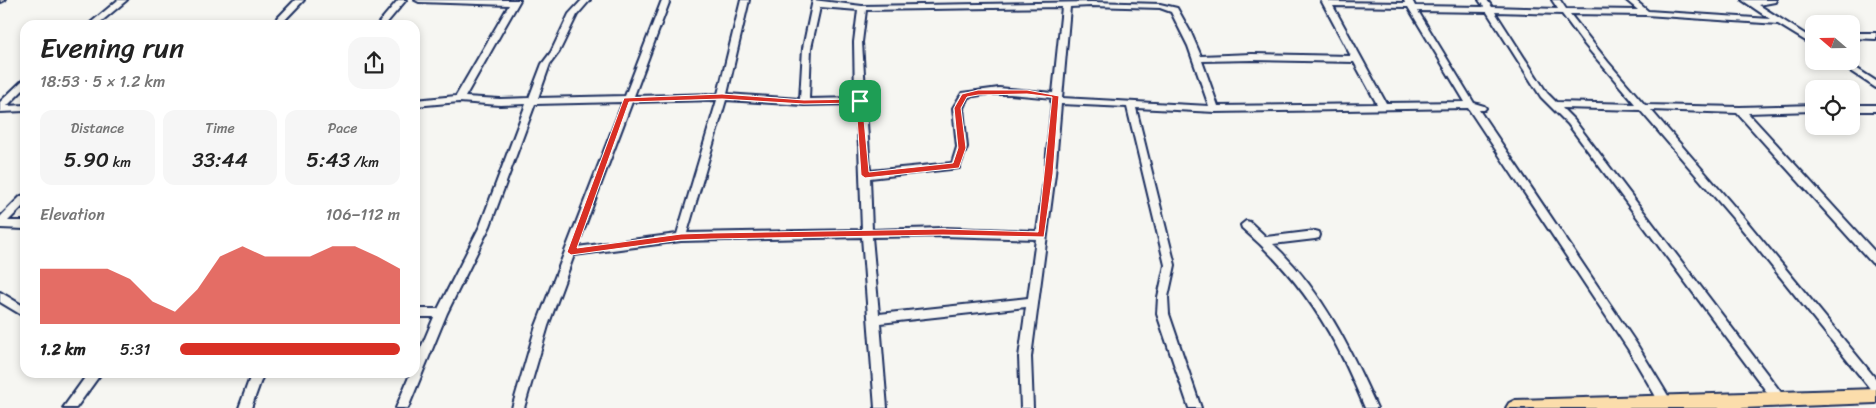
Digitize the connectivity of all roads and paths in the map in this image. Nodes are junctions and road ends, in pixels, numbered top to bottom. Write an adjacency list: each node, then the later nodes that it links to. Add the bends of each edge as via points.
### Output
1 (123, 0): 24 (street)
2 (300, 0): 25 (street)
3 (402, 0): 26 (street)
4 (419, 0): 11 (street)
5 (586, 0): 41 (street, via 573,14 546,64)
6 (666, 0): 39 (street)
7 (745, 0): 36 (street)
8 (1556, 0): 22 (street)
9 (1630, 0): 23 (street)
10 (1772, 0): 15 (street)
11 (515, 2): 38 (street)
12 (817, 2): 21 (street); 42 (street, via 807,48)
13 (1092, 2): 20 (street); 31 (street, via 1160,6 1174,10 1193,44)
14 (1327, 2): 18 (street); 32 (street)
15 (1749, 2): 27 (street)
16 (1016, 3): 17 (street); 20 (street)
17 (948, 4): 21 (street)
18 (1410, 4): 19 (street); 46 (street)
19 (1485, 4): 22 (street); 47 (street, via 1536,84)
20 (1066, 6): 37 (street)
21 (862, 8): 40 (street, via 858,42)
22 (1562, 10): 23 (street); 51 (street, via 1612,74)
23 (1646, 13): 27 (street)
24 (98, 20)
25 (280, 20)
26 (385, 20)
27 (1776, 22): 30 (street)
28 (1860, 35): 29 (street)
29 (1876, 36)
30 (1805, 39)
31 (1196, 59): 32 (street, via 1252,56); 55 (street)
32 (1358, 59): 45 (street)
33 (1853, 70): 34 (street)
34 (1876, 85)
35 (20, 88): 48 (street)
36 (722, 97): 39 (street); 42 (street); 64 (street)
37 (1055, 98): 44 (street); 57 (street, via 1027,92 965,95 958,108 962,148 956,166); 63 (street)
38 (459, 99): 41 (street); 43 (street)
39 (627, 100): 41 (street); 65 (street)
40 (860, 101): 42 (street); 57 (street)
41 (532, 102): 71 (street, via 485,226)
42 (804, 102)
43 (420, 103)
44 (1131, 104): 55 (street); 88 (street, via 1170,265 1163,314)
45 (1382, 105): 46 (street); 55 (street)
46 (1471, 105): 50 (street); 80 (street)
47 (1555, 105): 51 (street); 79 (street)
48 (0, 108): 49 (street)
49 (20, 108)
50 (1481, 108)
51 (1644, 108): 56 (street); 77 (street)
52 (1805, 108): 56 (street)
53 (1860, 108): 54 (street)
54 (1876, 108)
55 (1215, 109)
56 (1740, 110): 66 (street)
57 (865, 175): 62 (street)
58 (20, 203): 59 (street)
59 (0, 223): 60 (street)
60 (20, 225)
61 (1246, 225): 89 (street, via 1271,241 1322,312 1340,341)
62 (867, 233): 63 (street); 64 (street); 72 (street)
63 (1042, 235): 68 (street)
64 (681, 237): 65 (street)
65 (571, 252): 85 (street, via 542,326)
66 (1876, 260)
67 (0, 296): 69 (street)
68 (1033, 302): 72 (street); 87 (street, via 1026,357)
69 (20, 310)
70 (420, 313): 71 (street)
71 (441, 313): 73 (street)
72 (876, 319): 86 (street)
73 (420, 364)
74 (92, 378): 82 (street)
75 (256, 378): 83 (street)
76 (414, 378): 84 (street)
77 (1876, 388)
78 (1876, 396): 79 (main road)
79 (1779, 399): 81 (main road)
80 (1666, 402): 81 (main road); 90 (main road)
81 (1726, 404)
82 (69, 408)
83 (245, 408)
84 (402, 408)
85 (518, 408)
86 (881, 408)
87 (1027, 408)
88 (1195, 408)
89 (1370, 408)
90 (1515, 408)

